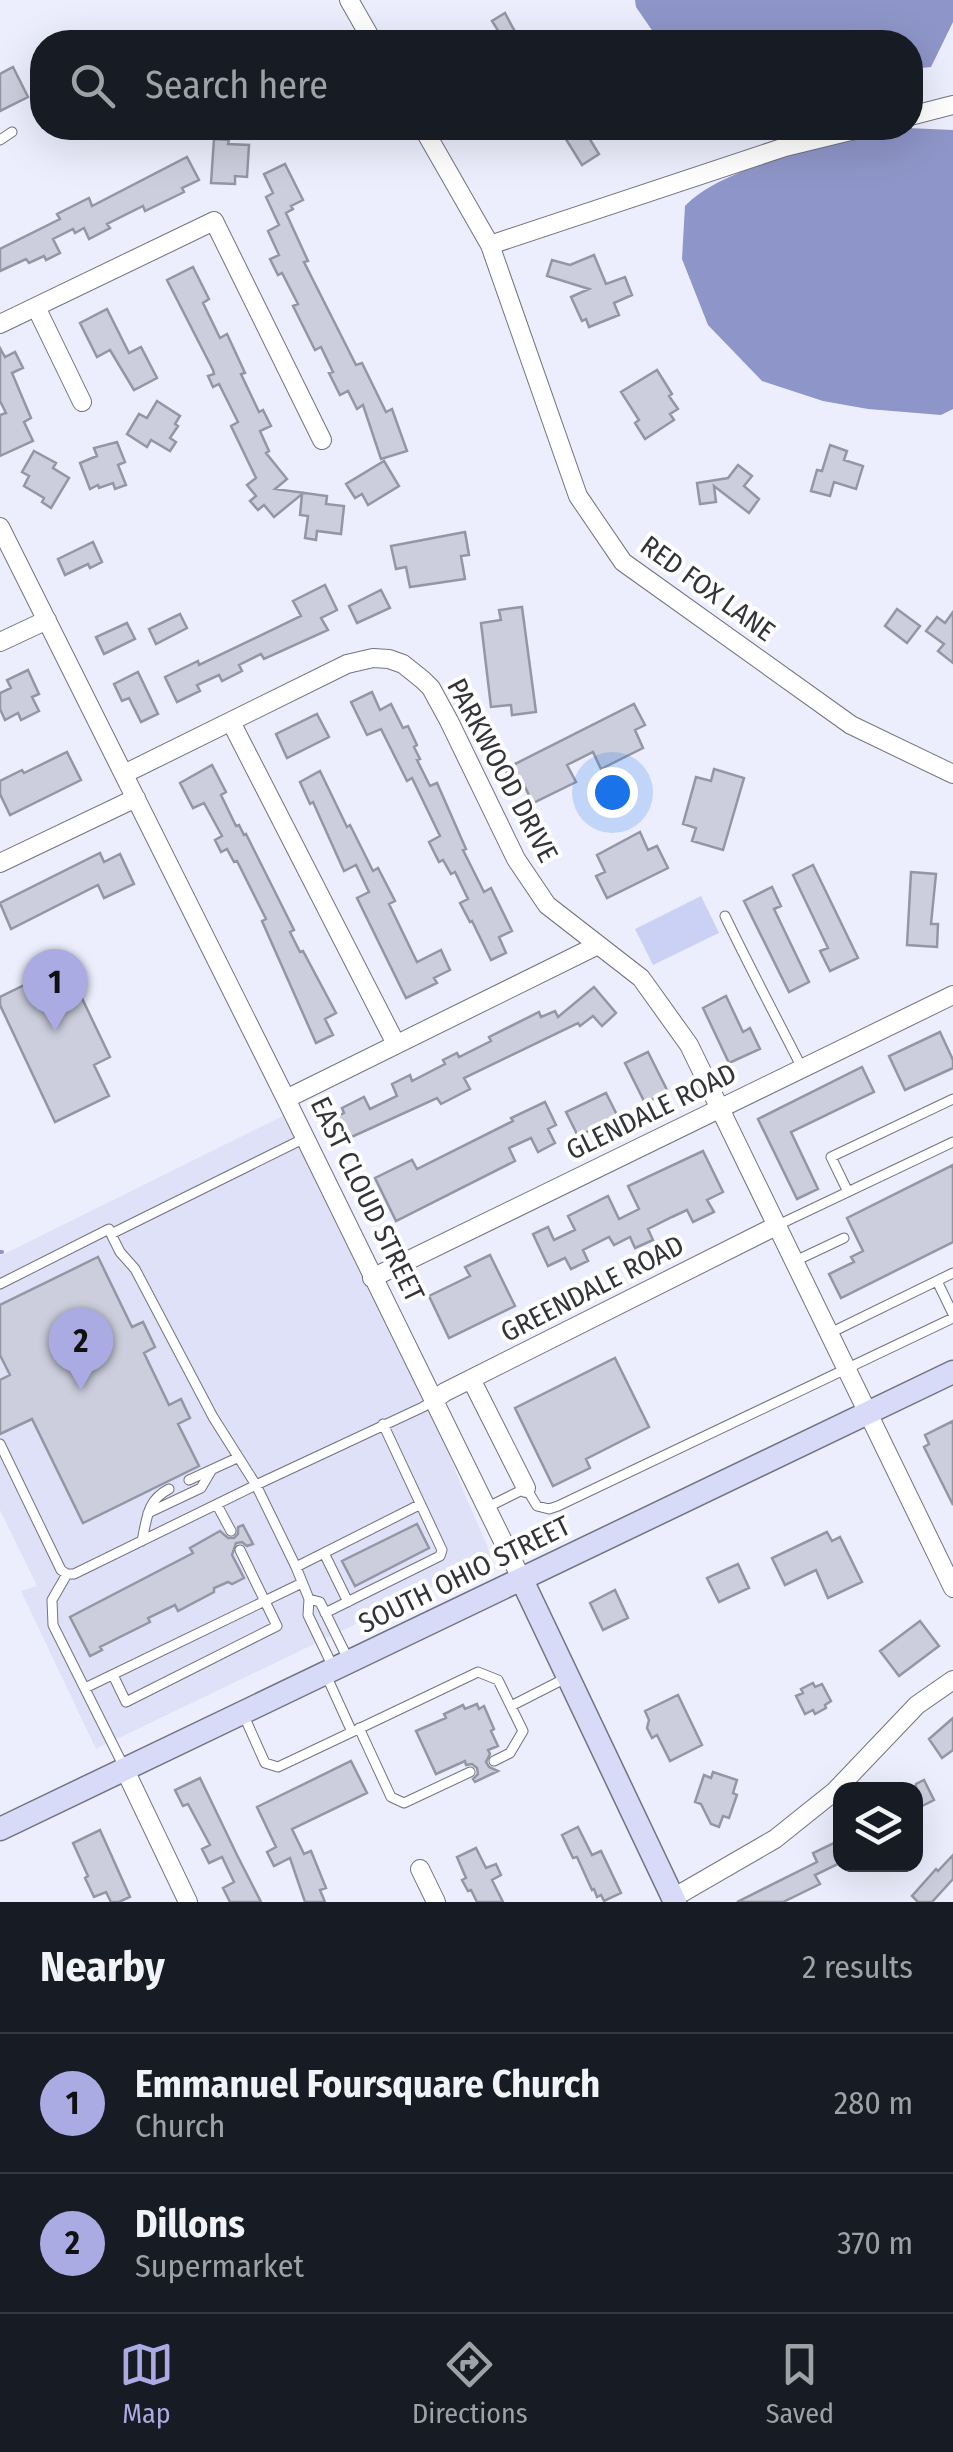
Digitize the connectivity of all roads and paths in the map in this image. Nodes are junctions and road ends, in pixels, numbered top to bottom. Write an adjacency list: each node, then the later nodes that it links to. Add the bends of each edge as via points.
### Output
1 (349, 0): 2 (street)
2 (367, 30)
3 (953, 105): 4 (street)
4 (923, 113)
5 (12, 132): 6 (lane)
6 (0, 140)
7 (429, 140): 9 (street, RED FOX LANE)
8 (814, 140): 9 (street)
9 (490, 245): 19 (street, RED FOX LANE, via 578,496 622,562 851,725)
10 (36, 307): 11 (street); 12 (street); 13 (street, via 214,221)
11 (0, 324)
12 (82, 402)
13 (322, 440)
14 (0, 527): 15 (street, EAST CLOUD STREET)
15 (47, 620): 16 (street); 18 (street, EAST CLOUD STREET)
16 (0, 642)
17 (232, 722): 18 (street, PARKWOOD DRIVE); 23 (street, PARKWOOD DRIVE, via 347,664 374,658 403,664 431,688 516,859 547,905); 25 (street)
18 (124, 774): 20 (street, EAST CLOUD STREET)
19 (953, 774)
20 (136, 798): 21 (street); 27 (street, EAST CLOUD STREET)
21 (0, 862)
22 (725, 916): 26 (lane)
23 (598, 944): 25 (street); 29 (street, PARKWOOD DRIVE, via 640,978 689,1045)
24 (953, 994): 26 (street, GLENDALE ROAD)
25 (396, 1044): 27 (street)
26 (802, 1068): 29 (street, GLENDALE ROAD)
27 (286, 1099): 30 (street, EAST CLOUD STREET)
28 (953, 1100): 32 (lane, via 831,1157)
29 (719, 1108): 33 (street, PARKWOOD DRIVE); 38 (street, GLENDALE ROAD)
30 (305, 1138): 34 (lane); 38 (street, EAST CLOUD STREET)
31 (953, 1142): 32 (lane)
32 (848, 1192): 33 (lane)
33 (776, 1226): 36 (street, PARKWOOD DRIVE); 45 (street, GREENDALE ROAD)
34 (111, 1234): 40 (lane, via 109,1228); 50 (lane)
35 (844, 1238): 36 (lane)
36 (794, 1262): 42 (street, PARKWOOD DRIVE)
37 (953, 1273): 39 (lane)
38 (372, 1278): 46 (street, EAST CLOUD STREET)
39 (937, 1281): 41 (lane); 42 (lane)
40 (0, 1284)
41 (953, 1316): 43 (lane)
42 (828, 1334): 43 (street, PARKWOOD DRIVE)
43 (846, 1370): 47 (street, PARKWOOD DRIVE); 54 (lane, via 550,1509 537,1506)
44 (952, 1373): 47 (main road, SOUTH OHIO STREET)
45 (472, 1379): 46 (street, GREENDALE ROAD); 54 (street)
46 (434, 1400): 48 (lane); 58 (street, EAST CLOUD STREET)
47 (867, 1413): 71 (street, PARKWOOD DRIVE); 78 (main road, SOUTH OHIO STREET)
48 (383, 1424): 53 (lane); 57 (lane)
49 (0, 1444): 75 (lane)
50 (237, 1458): 51 (lane); 53 (lane)
51 (211, 1472): 52 (lane); 59 (lane, via 201,1488)
52 (189, 1480)
53 (256, 1485): 56 (lane); 72 (lane)
54 (526, 1488): 58 (lane)
55 (170, 1490): 59 (lane, via 156,1496)
56 (217, 1505): 62 (lane); 65 (lane)
57 (420, 1505): 60 (lane); 74 (lane, via 442,1550)
58 (486, 1508): 78 (street, EAST CLOUD STREET)
59 (148, 1512): 65 (lane)
60 (394, 1518): 61 (lane); 63 (lane)
61 (374, 1528): 64 (lane); 66 (lane)
62 (231, 1531)
63 (400, 1532)
64 (352, 1539): 68 (lane); 69 (lane)
65 (142, 1541): 75 (lane)
66 (380, 1542)
67 (240, 1550): 83 (lane)
68 (324, 1552): 72 (lane); 84 (lane)
69 (359, 1553)
70 (412, 1557): 74 (lane)
71 (948, 1564): 81 (street, PARKWOOD DRIVE)
72 (296, 1567): 79 (lane)
73 (392, 1567): 77 (lane)
74 (417, 1568): 77 (lane)
75 (67, 1574): 90 (lane, via 52,1600 53,1624)
76 (371, 1578): 80 (lane)
77 (397, 1578): 80 (lane)
78 (522, 1580): 86 (main road, SOUTH OHIO STREET); 88 (main road, EAST CLOUD STREET)
79 (302, 1584): 82 (lane); 83 (lane)
80 (376, 1588): 84 (lane)
81 (953, 1588)
82 (309, 1599): 85 (lane); 86 (lane, via 308,1615)
83 (265, 1601): 87 (lane); 87 (lane, via 277,1626 126,1702)
84 (348, 1602): 85 (lane)
85 (326, 1613): 86 (lane)
86 (337, 1669): 92 (main road, SOUTH OHIO STREET); 93 (lane)
87 (113, 1676): 90 (lane)
88 (568, 1677): 91 (lane); 99 (main road, EAST CLOUD STREET)
89 (953, 1680): 99 (street, via 917,1705 834,1792 775,1838)
90 (85, 1688): 95 (lane)
91 (510, 1706): 93 (lane, via 498,1680 478,1672); 94 (lane, via 523,1731 510,1754)
92 (243, 1714): 93 (lane, via 265,1764 278,1767); 95 (main road, SOUTH OHIO STREET)
93 (356, 1730): 96 (lane, via 391,1797 404,1803)
94 (494, 1762)
95 (125, 1770): 97 (main road, SOUTH OHIO STREET); 100 (street)
96 (470, 1772)
97 (0, 1829)
98 (420, 1870): 101 (street)
99 (674, 1900)
100 (188, 1902)
101 (436, 1902)

